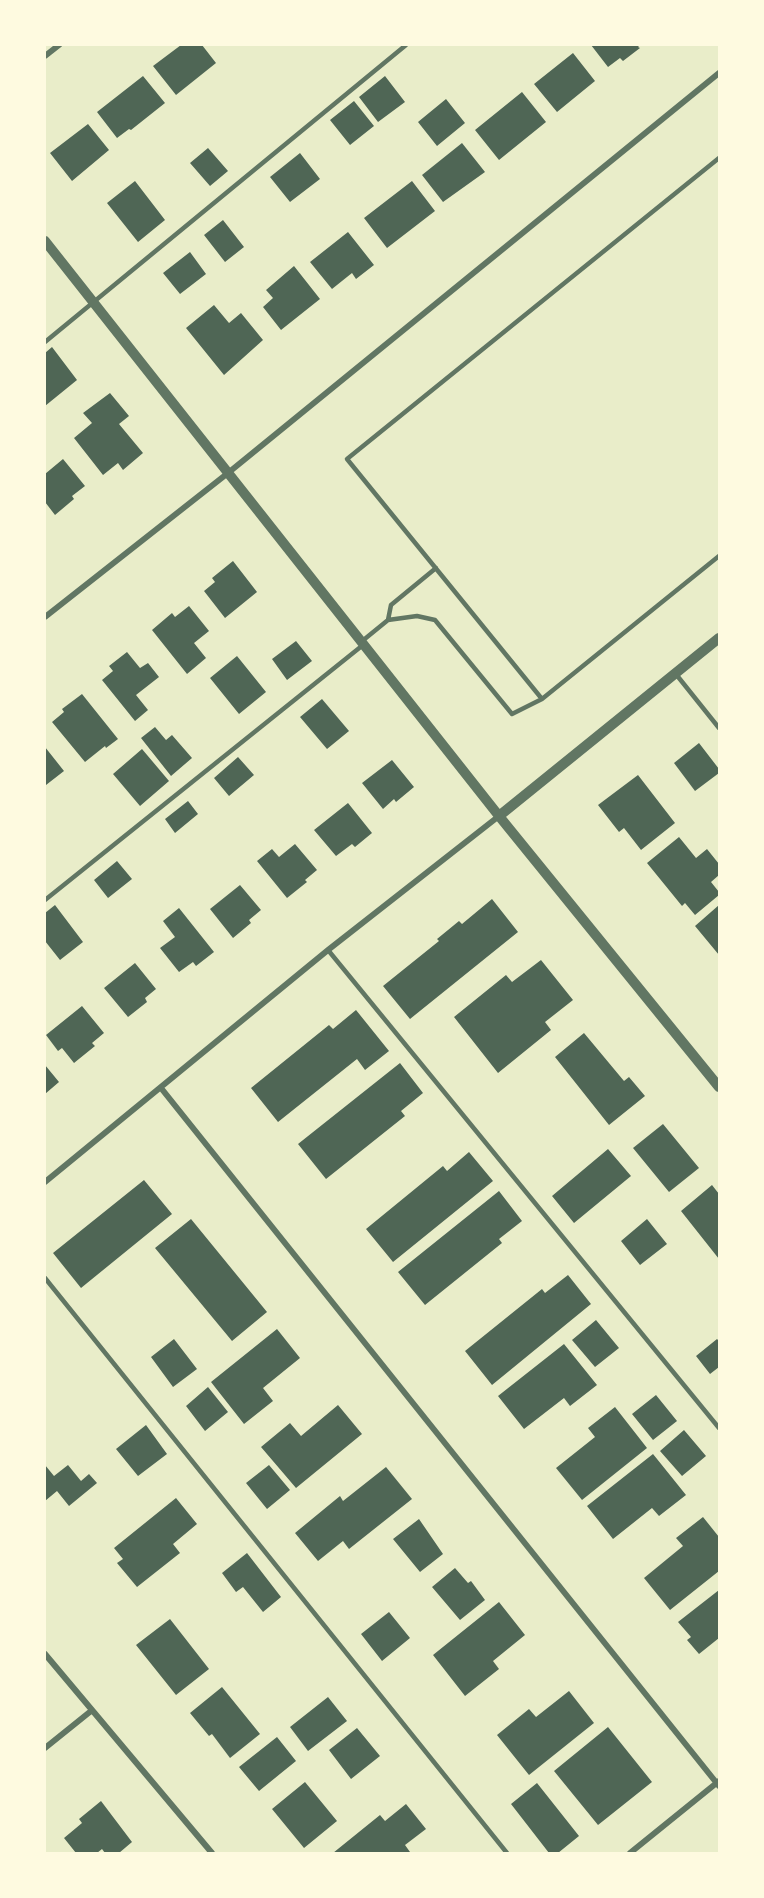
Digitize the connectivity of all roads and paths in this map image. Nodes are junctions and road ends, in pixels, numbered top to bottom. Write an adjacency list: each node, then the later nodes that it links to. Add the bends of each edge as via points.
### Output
1 (59, 45): 3 (street)
2 (406, 45): 7 (lane)
3 (45, 56)
4 (719, 73): 9 (street)
5 (719, 158): 11 (lane, via 347,459)
6 (45, 242): 7 (street)
7 (94, 303): 8 (lane); 9 (street)
8 (45, 342)
9 (228, 473): 12 (street); 15 (street)
10 (719, 556): 17 (lane)
11 (436, 568): 13 (lane, via 391,605); 17 (lane)
12 (45, 617)
13 (388, 620): 15 (lane); 17 (lane, via 417,616 435,620 512,714)
14 (719, 638): 16 (street)
15 (362, 643): 19 (street); 20 (lane)
16 (675, 674): 18 (lane); 19 (street)
17 (542, 699)
18 (719, 728)
19 (500, 816): 21 (street); 22 (street)
20 (45, 900)
21 (328, 951): 23 (street); 26 (lane)
22 (719, 1087)
23 (161, 1088): 24 (street); 30 (street)
24 (45, 1182)
25 (45, 1278): 32 (lane)
26 (719, 1428)
27 (45, 1654): 28 (street)
28 (92, 1711): 29 (street); 31 (street)
29 (45, 1748)
30 (718, 1783): 33 (street)
31 (212, 1853)
32 (507, 1853)
33 (630, 1853)

